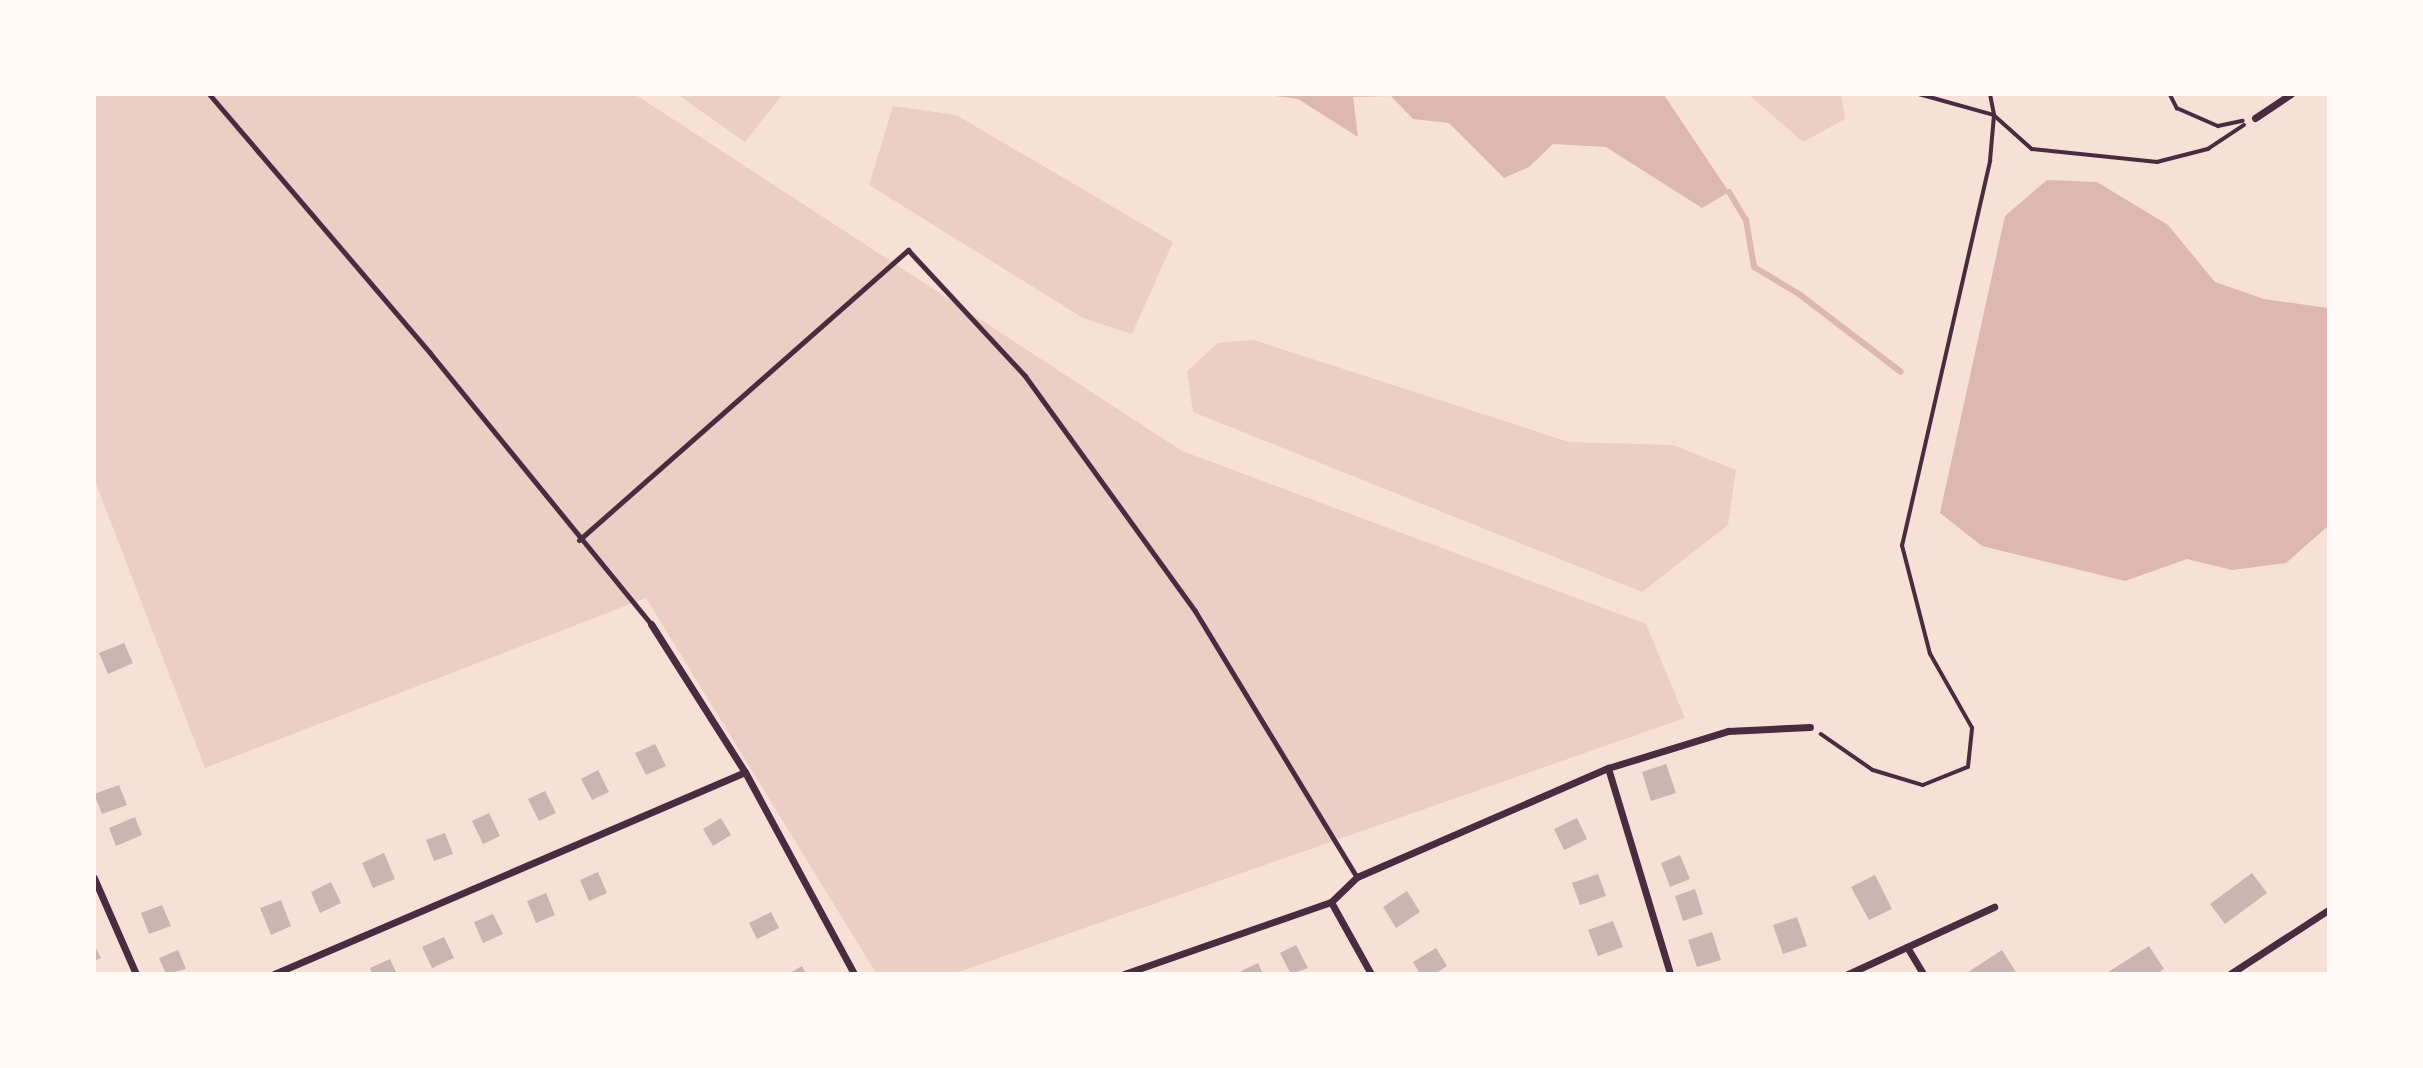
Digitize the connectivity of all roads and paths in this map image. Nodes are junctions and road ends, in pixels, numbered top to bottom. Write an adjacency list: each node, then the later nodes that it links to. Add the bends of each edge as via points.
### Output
1 (209, 94): 8 (lane, via 430,353)
2 (1919, 94): 6 (path)
3 (1990, 94): 6 (path)
4 (2170, 94): 7 (path, via 2177,108 2218,126)
5 (2291, 94): 7 (street)
6 (1994, 115): 7 (path, via 2032,149 2157,162 2208,149); 10 (path, via 1990,161 1902,546 1930,654 1972,728 1968,767 1923,785 1873,770)
7 (2255, 118)
8 (579, 540): 9 (lane); 13 (lane, via 908,250 1025,376 1195,611)
9 (651, 624): 12 (street)
10 (1810, 727): 11 (street, via 1728,731)
11 (1608, 768): 13 (street); 24 (street)
12 (745, 772): 20 (street); 21 (street)
13 (1357, 877): 15 (street)
14 (94, 878): 19 (street)
15 (1331, 902): 22 (street); 23 (street)
16 (1994, 907): 18 (street)
17 (2329, 910): 27 (street)
18 (1907, 947): 25 (street); 26 (street)
19 (136, 974)
20 (274, 974)
21 (854, 974)
22 (1124, 974)
23 (1371, 974)
24 (1670, 974)
25 (1848, 974)
26 (1923, 974)
27 (2230, 974)

